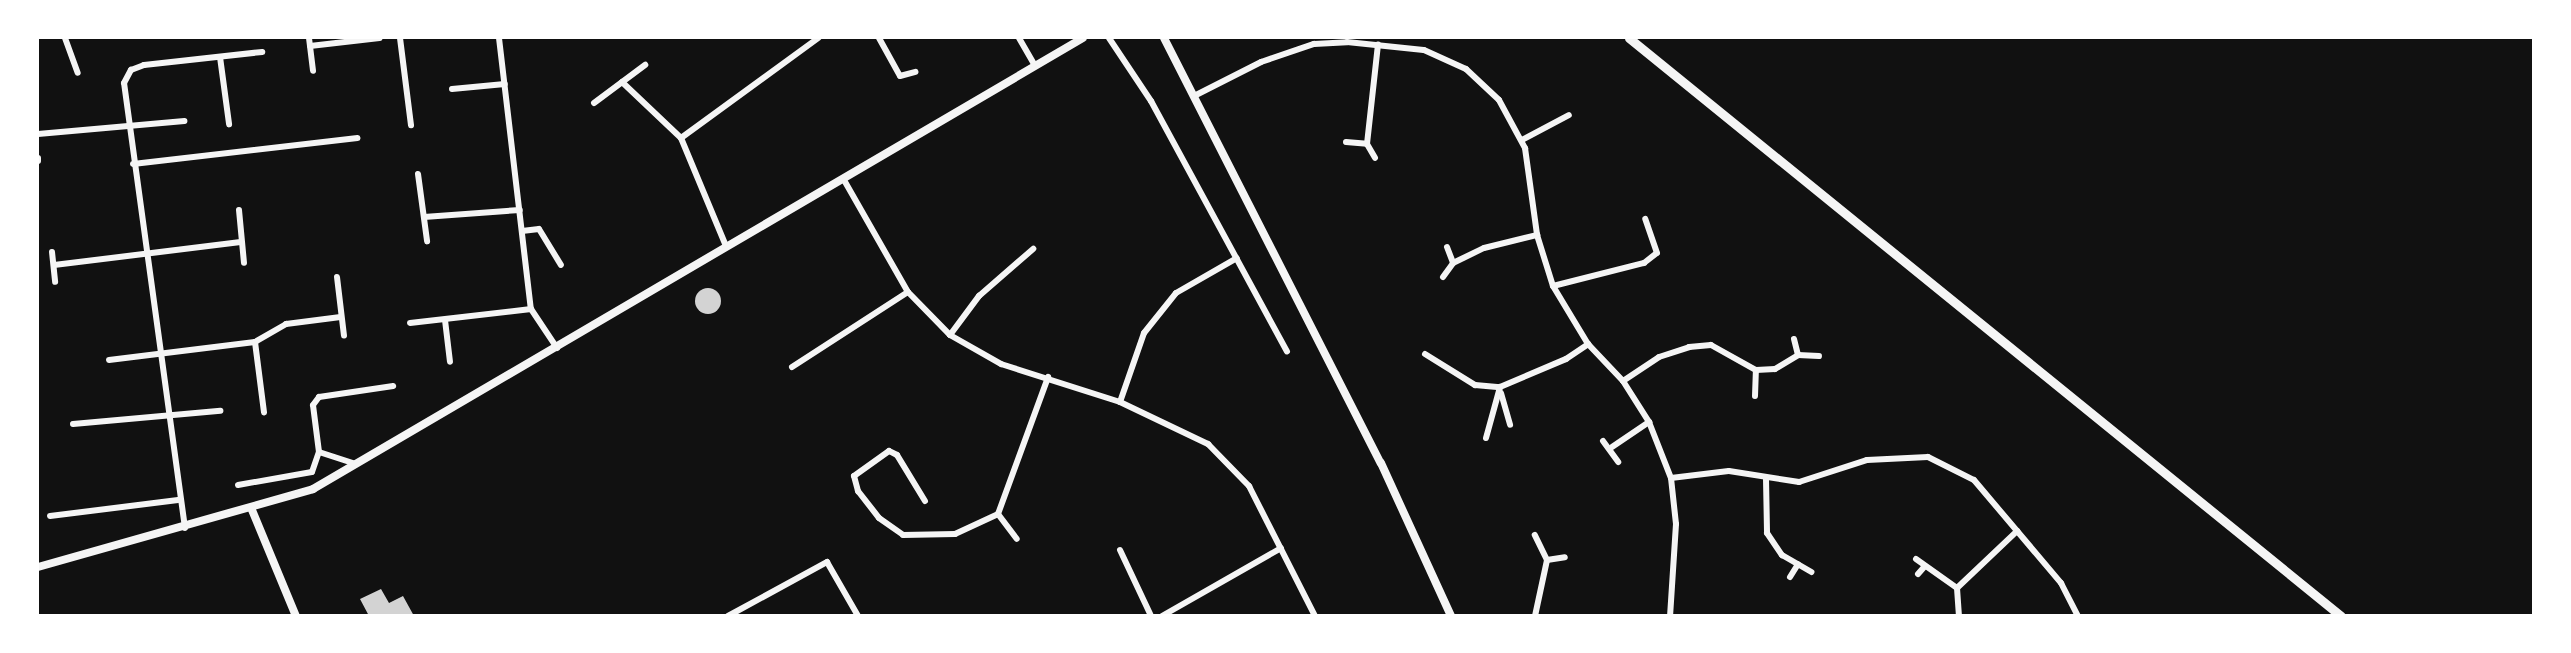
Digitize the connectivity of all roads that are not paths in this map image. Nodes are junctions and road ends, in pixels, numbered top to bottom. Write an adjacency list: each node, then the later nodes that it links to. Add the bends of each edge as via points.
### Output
1 (65, 38): 22 (street)
2 (309, 38): 15 (street)
3 (380, 38): 15 (street)
4 (400, 38): 31 (street)
5 (499, 38): 24 (street)
6 (818, 38): 35 (street)
7 (879, 38): 21 (street, via 900,76)
8 (1019, 38): 19 (street)
9 (1083, 38): 19 (street)
10 (1109, 38): 56 (street)
11 (1164, 38): 26 (street)
12 (1629, 38): 138 (highway)
13 (1313, 41): 14 (street); 26 (street)
14 (1378, 45): 36 (street, via 1424,50 1466,69 1500,100); 38 (street)
15 (310, 46): 20 (street)
16 (262, 52): 17 (street)
17 (220, 57): 30 (street); 32 (street, via 144,65 131,70 124,83)
18 (645, 65): 23 (street)
19 (1035, 66): 42 (street)
20 (313, 71)
21 (915, 72)
22 (78, 74)
23 (622, 82): 27 (street); 35 (street)
24 (505, 84): 25 (street); 44 (street)
25 (452, 89)
26 (1196, 94): 133 (street, via 1417,535)
27 (594, 103)
28 (1565, 116): 36 (street)
29 (184, 121): 32 (street)
30 (229, 124)
31 (411, 125)
32 (129, 126): 33 (street); 40 (street)
33 (38, 134)
34 (357, 138): 40 (street)
35 (681, 138): 51 (street)
36 (1522, 140): 48 (street)
37 (1346, 142): 38 (street)
38 (1367, 144): 39 (street)
39 (1375, 159)
40 (133, 164): 55 (street)
41 (418, 174): 45 (street)
42 (844, 180): 51 (street); 65 (street)
43 (239, 210): 50 (street)
44 (520, 210): 45 (street); 47 (street)
45 (424, 217): 49 (street)
46 (1645, 219): 64 (street, via 1657,253)
47 (522, 231): 60 (street, via 539,229); 66 (street)
48 (1537, 235): 58 (street); 64 (street)
49 (427, 241)
50 (241, 242): 55 (street); 57 (street)
51 (726, 246): 75 (street)
52 (1447, 247): 58 (street)
53 (1033, 249): 70 (street, via 979,296)
54 (52, 252): 59 (street)
55 (144, 257): 59 (street); 78 (street)
56 (1237, 258): 76 (street); 90 (street, via 1176,293 1144,333)
57 (244, 263)
58 (1453, 263): 62 (street)
59 (54, 265): 63 (street)
60 (561, 265)
61 (337, 277): 67 (street)
62 (1443, 277)
63 (55, 282)
64 (1553, 286): 74 (street)
65 (908, 292): 70 (street); 83 (street)
66 (531, 309): 68 (street); 75 (street)
67 (341, 317): 71 (street); 73 (street, via 286,324)
68 (445, 320): 69 (street); 82 (street)
69 (410, 323)
70 (950, 335): 85 (street, via 1001,364)
71 (344, 336)
72 (1794, 339): 79 (street)
73 (255, 342): 78 (street); 92 (street)
74 (1588, 344): 86 (street); 88 (street, via 1566,359)
75 (557, 348): 102 (street)
76 (1287, 351)
77 (1425, 354): 88 (street, via 1475,385)
78 (158, 355): 81 (street); 93 (street)
79 (1798, 355): 80 (street); 84 (street, via 1775,369)
80 (1819, 356)
81 (109, 360)
82 (450, 362)
83 (792, 367)
84 (1756, 370): 86 (street, via 1711,345 1659,357); 89 (street)
85 (1048, 377): 90 (street); 109 (street)
86 (1623, 381): 94 (street)
87 (393, 386): 100 (street, via 320,397 313,405)
88 (1500, 387): 96 (street, via 1503,412); 97 (street)
89 (1755, 396)
90 (1120, 402): 115 (street, via 1208,444 1249,486)
91 (220, 411): 93 (street)
92 (264, 412)
93 (166, 417): 95 (street); 106 (street)
94 (1649, 422): 99 (street); 103 (street)
95 (73, 424)
96 (1510, 425)
97 (1486, 438)
98 (1603, 441): 99 (street)
99 (1612, 447): 101 (street)
100 (319, 452): 102 (street); 105 (street, via 312,472)
101 (1618, 462)
102 (355, 464): 108 (street, via 313,489)
103 (1671, 478): 104 (street, via 1729,471); 135 (street, via 1676,524)
104 (1766, 479): 112 (street, via 1799,482 1868,460 1928,457 1974,480); 120 (street, via 1767,534 1782,555)
105 (238, 485)
106 (178, 500): 110 (street); 111 (street)
107 (926, 501): 109 (street, via 897,455 889,451 854,476 858,491 879,518 903,535 955,534)
108 (252, 510): 111 (street); 127 (street)
109 (998, 514): 114 (street)
110 (50, 516)
111 (185, 529): 121 (street)
112 (2017, 531): 126 (street); 137 (street, via 2061,584)
113 (1535, 535): 119 (street)
114 (1017, 539)
115 (1281, 548): 131 (street); 132 (street)
116 (1120, 550): 130 (street)
117 (1564, 557): 119 (street)
118 (1916, 559): 122 (street)
119 (1547, 560): 134 (street)
120 (1798, 564): 123 (street); 125 (street)
121 (38, 567)
122 (1924, 567): 124 (street); 126 (street)
123 (1811, 572)
124 (1918, 574)
125 (1790, 577)
126 (1957, 588): 136 (street)
127 (296, 615)
128 (728, 615): 129 (street, via 827,562)
129 (858, 615)
130 (1151, 615)
131 (1162, 615)
132 (1315, 615)
133 (1451, 615)
134 (1534, 615)
135 (1670, 615)
136 (1959, 615)
137 (2078, 615)
138 (2341, 615)

